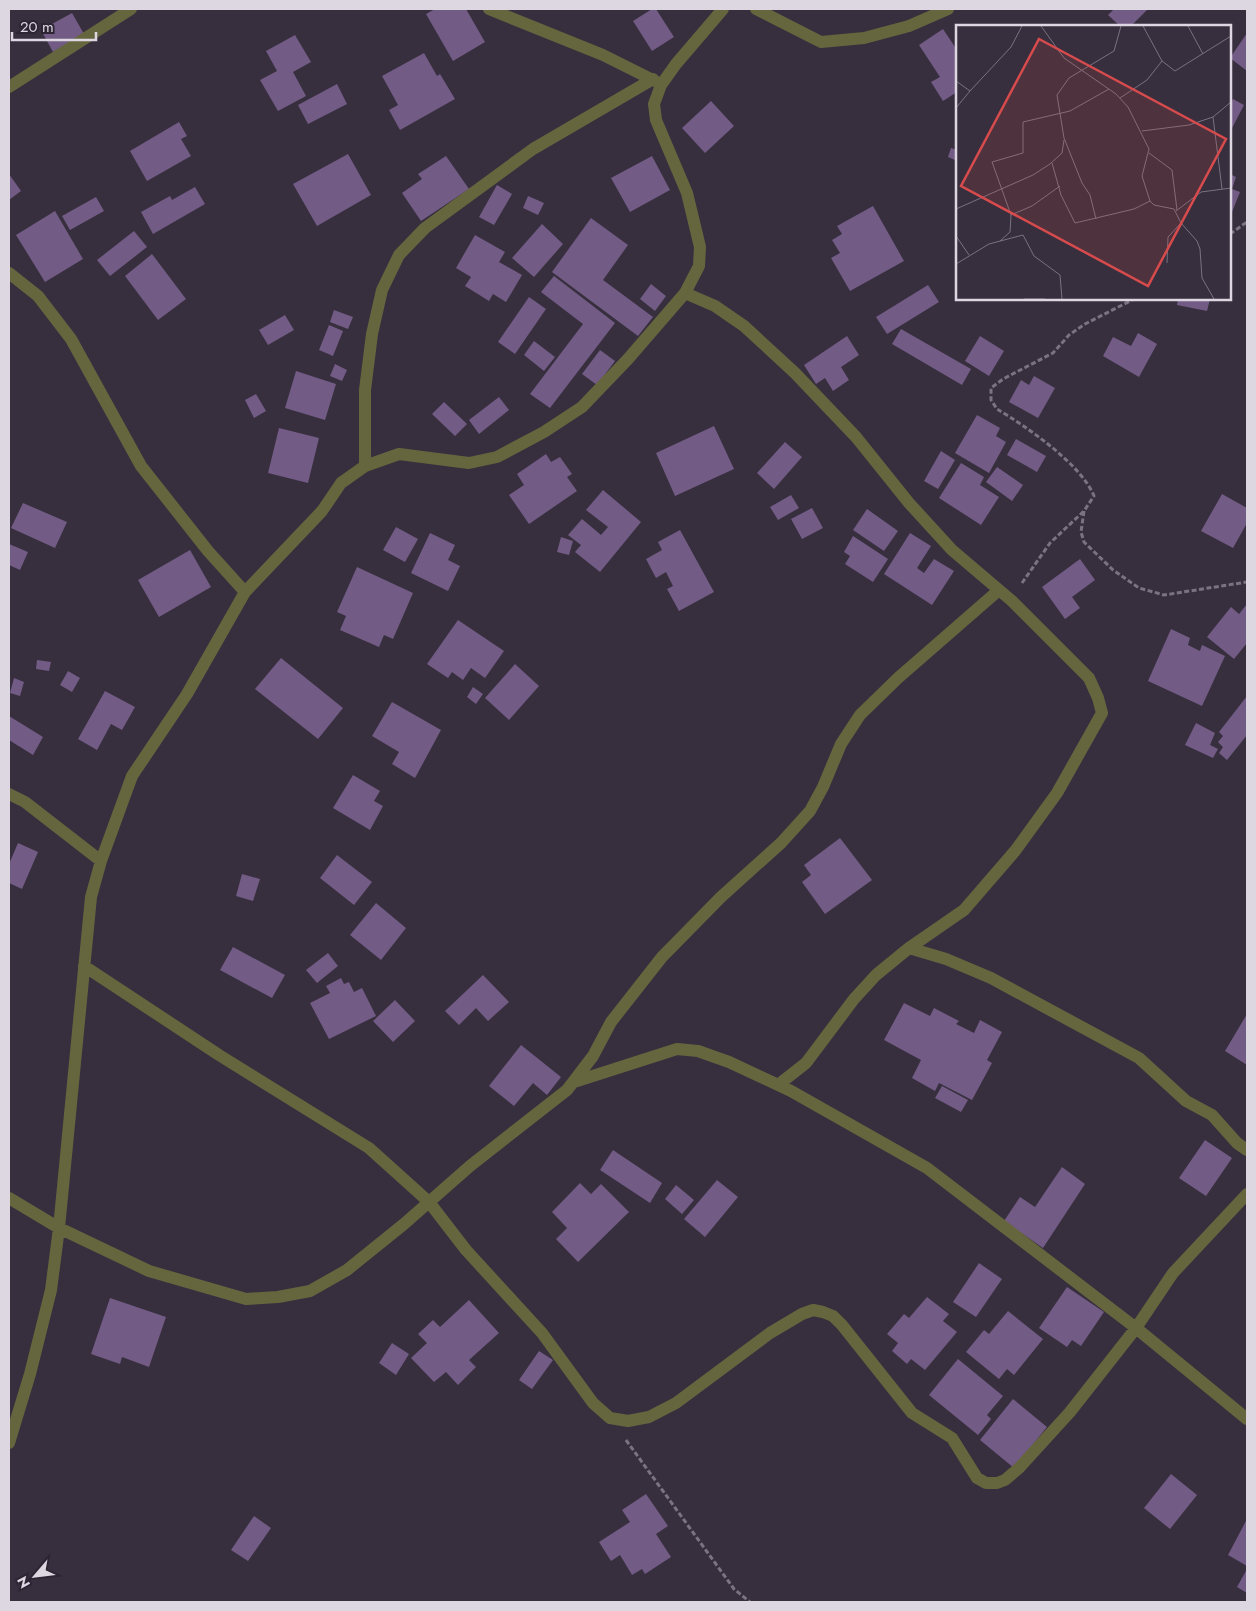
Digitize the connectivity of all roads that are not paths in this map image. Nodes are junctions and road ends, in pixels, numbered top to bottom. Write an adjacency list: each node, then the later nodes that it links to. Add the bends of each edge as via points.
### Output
1 (131, 9): 7 (street)
2 (489, 9): 6 (street, via 603,55)
3 (723, 9): 6 (street)
4 (756, 9): 5 (street, via 820,42 864,38 910,26)
5 (948, 9)
6 (657, 82): 9 (street, via 656,120 687,193 700,247 699,266); 10 (street, via 533,149 425,228 399,255 382,290 372,334 365,390)
7 (9, 87)
8 (9, 273): 12 (street, via 38,296 71,339 141,466 178,515)
9 (684, 293): 10 (street, via 582,407 544,432 497,457 469,463 400,454); 11 (street, via 715,306 744,326 795,373 856,437 952,550)
10 (365, 466): 12 (street, via 341,483 322,510)
11 (999, 590): 15 (street, via 1089,678 1102,713 1058,793 1015,851 964,910); 17 (street, via 860,715 841,744 810,811 662,957 610,1022 593,1056)
12 (245, 592): 14 (street, via 187,694 132,776)
13 (9, 794): 14 (street, via 25,802)
14 (101, 861): 16 (street, via 91,897)
15 (909, 948): 18 (street, via 876,975 806,1063); 19 (street, via 991,978 1139,1058 1186,1100 1212,1115)
16 (84, 966): 22 (street, via 369,1148); 23 (street)
17 (574, 1082): 18 (street, via 677,1048 698,1051 729,1062); 22 (street)
18 (778, 1085): 24 (street, via 927,1168)
19 (1247, 1150)
20 (1247, 1194): 24 (street, via 1173,1273)
21 (9, 1198): 23 (street)
22 (429, 1202): 23 (street, via 347,1270 310,1290 278,1297 246,1299 149,1271); 24 (street, via 466,1250 542,1332 593,1404 610,1418 628,1421 656,1414 676,1403 770,1333 813,1310 833,1316 842,1325 912,1412 952,1438 977,1478 986,1483 997,1483 1018,1468 1070,1412)
23 (59, 1228): 26 (street, via 51,1290)
24 (1136, 1328): 25 (street)
25 (1247, 1419)
26 (9, 1443)

